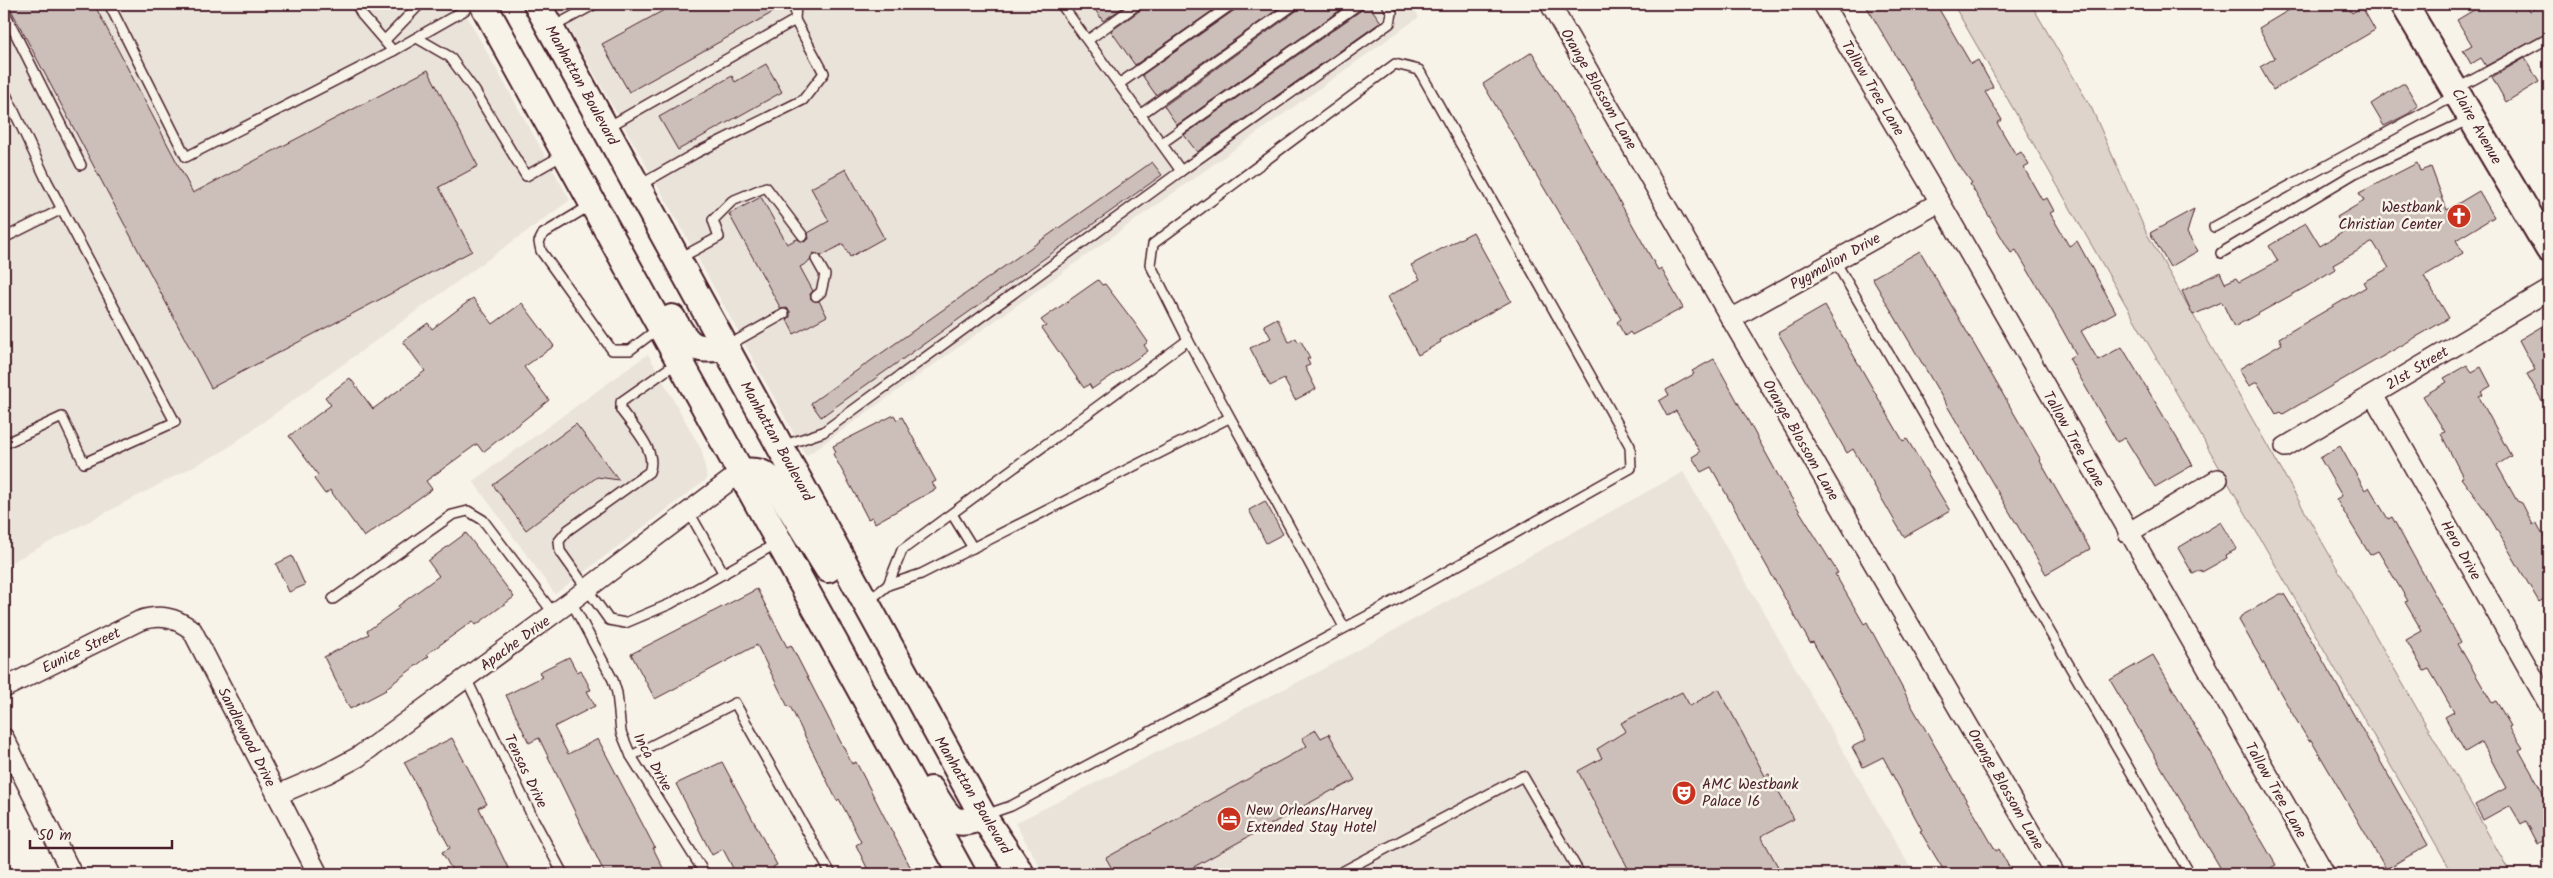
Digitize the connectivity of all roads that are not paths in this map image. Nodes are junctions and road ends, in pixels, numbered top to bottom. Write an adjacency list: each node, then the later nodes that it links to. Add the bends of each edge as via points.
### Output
1 (109, 4): 25 (lane, via 186,157)
2 (356, 4): 23 (lane)
3 (420, 4): 23 (lane)
4 (469, 4): 21 (lane, via 465,10)
5 (483, 4): 33 (street)
6 (537, 4): 20 (street, Manhattan Boulevard)
7 (595, 4): 20 (lane)
8 (796, 4): 19 (lane)
9 (1061, 4): 24 (lane)
10 (1138, 4): 24 (lane)
11 (1232, 4): 26 (lane)
12 (1295, 4): 29 (lane)
13 (1359, 4): 32 (lane)
14 (1387, 4): 35 (lane, via 1392,13 1390,23)
15 (1550, 4): 51 (street, Orange Blossom Lane)
16 (1823, 4): 37 (street, Tallow Tree Lane)
17 (2404, 4): 28 (street, Claire Avenue)
18 (4, 11): 34 (lane)
19 (796, 20): 31 (lane); 36 (lane, via 824,73 803,100 696,153)
20 (551, 28): 31 (street, Manhattan Boulevard)
21 (416, 38): 25 (lane); 33 (lane, via 450,57 475,90 526,176)
22 (2549, 38): 28 (lane)
23 (385, 40): 25 (lane)
24 (1088, 40): 26 (lane)
25 (393, 51)
26 (1119, 84): 29 (lane)
27 (4, 90): 38 (lane)
28 (2457, 91): 30 (street, Claire Avenue); 40 (lane)
29 (1141, 114): 32 (lane)
30 (2472, 118): 43 (street, Claire Avenue); 44 (lane, via 2355,173)
31 (605, 128): 36 (street, Manhattan Boulevard)
32 (1162, 143): 35 (lane)
33 (566, 154): 39 (street)
34 (81, 165)
35 (1181, 171): 59 (lane, via 822,432)
36 (638, 187): 46 (street, Manhattan Boulevard)
37 (1940, 202): 47 (street, Pygmalion Drive); 65 (street, Tallow Tree Lane)
38 (62, 209): 42 (lane); 58 (lane, via 175,422 84,463 62,417)
39 (598, 214): 52 (street); 52 (lane, via 543,234 539,242 541,251 612,350 630,350); 54 (street, via 619,231 633,249 688,344 703,350)
40 (2214, 227)
41 (803, 236): 46 (lane, via 766,187 732,201 713,220 719,237)
42 (4, 238)
43 (2549, 249)
44 (2221, 253)
45 (816, 258): 49 (lane, via 825,275 821,292)
46 (678, 260): 54 (street, Manhattan Boulevard)
47 (1835, 261): 51 (street, Pygmalion Drive); 95 (lane)
48 (2549, 290): 56 (street, 21st Street)
49 (816, 296)
50 (784, 314): 54 (lane)
51 (1731, 319): 94 (street, Orange Blossom Lane)
52 (661, 327): 55 (street)
53 (1188, 340): 57 (lane); 64 (lane); 76 (lane, via 1150,264 1153,244 1395,64 1419,70 1630,446 1631,468)
54 (726, 347): 59 (street, Manhattan Boulevard)
55 (680, 362): 61 (street); 70 (lane, via 621,402 621,410 650,452 653,463 648,472 568,530 559,541 560,551)
56 (2373, 394): 60 (street, 21st Street); 80 (street, Hero Drive)
57 (1229, 418): 67 (lane); 76 (lane)
58 (4, 444)
59 (780, 446): 71 (street, Manhattan Boulevard)
60 (2284, 446)
61 (741, 472): 63 (street, Apache Drive); 66 (street); 71 (street, via 758,471 775,483 836,582)
62 (2218, 479): 65 (street)
63 (689, 512): 68 (lane); 70 (street, Apache Drive)
64 (952, 514): 67 (lane); 69 (lane, via 902,550)
65 (2128, 533): 96 (street, Tallow Tree Lane)
66 (780, 542): 68 (lane); 79 (street)
67 (973, 548): 69 (lane, via 921,574)
68 (724, 574): 70 (lane, via 670,604 625,623 609,620)
69 (888, 585): 71 (lane)
70 (587, 589): 73 (street, Apache Drive)
71 (862, 598): 84 (street, Manhattan Boulevard)
72 (333, 599): 74 (lane, via 452,515 468,511 483,520)
73 (572, 601): 74 (street, Apache Drive); 82 (lane, Inca Drive, via 613,680 621,732)
74 (554, 614): 77 (street, Apache Drive)
75 (161, 617): 78 (street, Eunice Street, via 140,621); 83 (street, Sandlewood Drive, via 181,622 192,630)
76 (1344, 627): 84 (lane, via 1011,806)
77 (466, 678): 83 (street, Apache Drive, via 358,757); 87 (lane, Tensas Drive)
78 (4, 688)
79 (868, 703): 84 (street, via 884,710 935,796 954,821 968,823); 90 (street)
80 (2549, 705)
81 (4, 738): 85 (street)
82 (631, 756): 88 (lane, Inca Drive); 89 (lane, via 735,703)
83 (277, 795): 86 (street, Sandlewood Drive)
84 (983, 816): 91 (street, Manhattan Boulevard)
85 (72, 874)
86 (318, 874)
87 (563, 874)
88 (705, 874)
89 (831, 874)
90 (962, 874)
91 (1021, 874)
92 (1338, 874): 93 (lane, via 1523,776)
93 (1580, 874)
94 (2055, 874)
95 (2190, 874)
96 (2325, 874)

